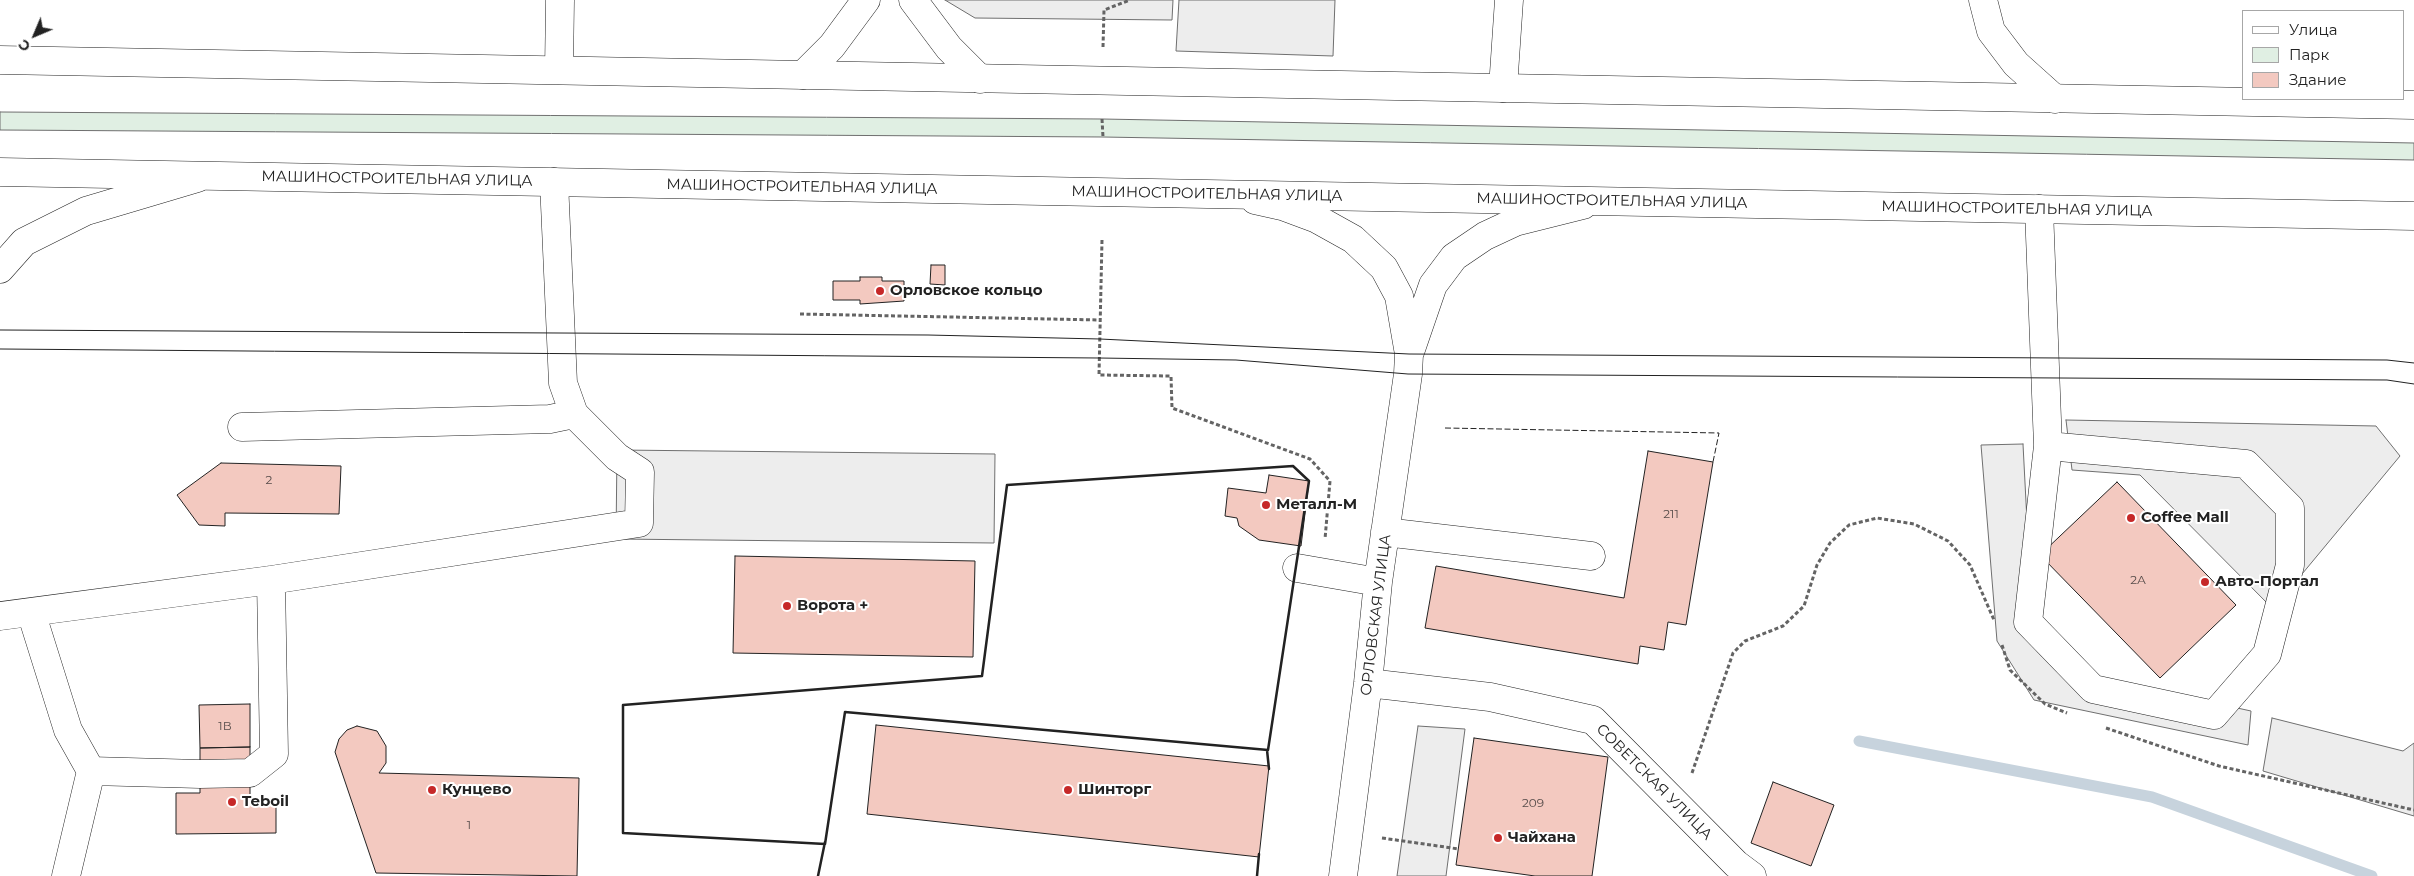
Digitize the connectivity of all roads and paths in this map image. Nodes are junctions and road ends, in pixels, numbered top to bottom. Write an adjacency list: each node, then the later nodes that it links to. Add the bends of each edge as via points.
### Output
1 (560, 0): 9 (main road)
2 (866, 0): 10 (main road, via 832,46)
3 (913, 0): 11 (main road, via 949,48)
4 (1130, 0): 7 (path, via 1104,10)
5 (1509, 0): 12 (main road)
6 (1983, 0): 13 (main road, via 1991,31 2016,64)
7 (1103, 51)
8 (0, 60): 9 (main road)
9 (559, 70): 10 (main road)
10 (803, 75): 11 (main road)
11 (980, 78): 12 (main road)
12 (1503, 88): 13 (main road)
13 (2055, 98): 14 (main road)
14 (2414, 105)
15 (1102, 120): 16 (path)
16 (1103, 137)
17 (0, 172): 18 (main road, МАШИНОСТРОИТЕЛЬНАЯ УЛИЦА)
18 (204, 176): 19 (main road, МАШИНОСТРОИТЕЛЬНАЯ УЛИЦА); 25 (main road, via 86,211 24,242)
19 (554, 182): 20 (main road, МАШИНОСТРОИТЕЛЬНАЯ УЛИЦА); 29 (main road, via 562,383)
20 (1230, 194): 21 (main road, МАШИНОСТРОИТЕЛЬНАЯ УЛИЦА); 28 (main road, via 1282,206 1317,219 1353,239 1384,268 1399,296)
21 (1601, 201): 22 (main road, МАШИНОСТРОИТЕЛЬНАЯ УЛИЦА); 28 (main road, via 1515,222 1485,236 1454,257 1433,285)
22 (2039, 209): 23 (main road, МАШИНОСТРОИТЕЛЬНАЯ УЛИЦА); 31 (main road)
23 (2414, 216)
24 (1102, 240): 27 (path)
25 (0, 269)
26 (800, 314): 27 (path)
27 (1100, 320): 34 (path, via 1099,375 1171,376 1172,408 1310,459 1330,481)
28 (1409, 354): 32 (main road, ОРЛОВСКАЯ УЛИЦА)
29 (574, 414): 30 (main road, via 550,419); 35 (main road, via 617,457 640,472 639,523)
30 (242, 427)
31 (2048, 446): 31 (main road, via 2028,622 2093,688 2214,715 2267,654 2290,565 2290,508 2246,464)
32 (1386, 532): 33 (main road); 36 (main road, ОРЛОВСКАЯ УЛИЦА)
33 (1591, 556)
34 (1310, 570): 36 (main road)
35 (272, 580): 37 (main road); 44 (main road, via 274,754 250,773)
36 (1378, 582): 41 (main road, ОРЛОВСКАЯ УЛИЦА)
37 (31, 612): 38 (main road); 44 (main road, via 68,730)
38 (0, 616)
39 (1996, 628): 45 (path, via 1970,565 1948,541 1914,524 1876,518 1849,526 1830,543 1817,565 1804,606 1783,626 1745,642 1733,653)
40 (1999, 636): 42 (path, via 2010,670 2045,704)
41 (1368, 683): 45 (main road, СОВЕТСКАЯ УЛИЦА, via 1490,697 1593,720); 47 (main road, ОРЛОВСКАЯ УЛИЦА)
42 (2070, 714)
43 (2103, 727): 46 (path, via 2219,766)
44 (90, 771): 49 (main road)
45 (1680, 808): 51 (main road, СОВЕТСКАЯ УЛИЦА)
46 (2414, 810)
47 (1348, 834): 48 (path); 50 (main road, ОРЛОВСКАЯ УЛИЦА)
48 (1458, 849)
49 (66, 876)
50 (1343, 876)
51 (1752, 876)

